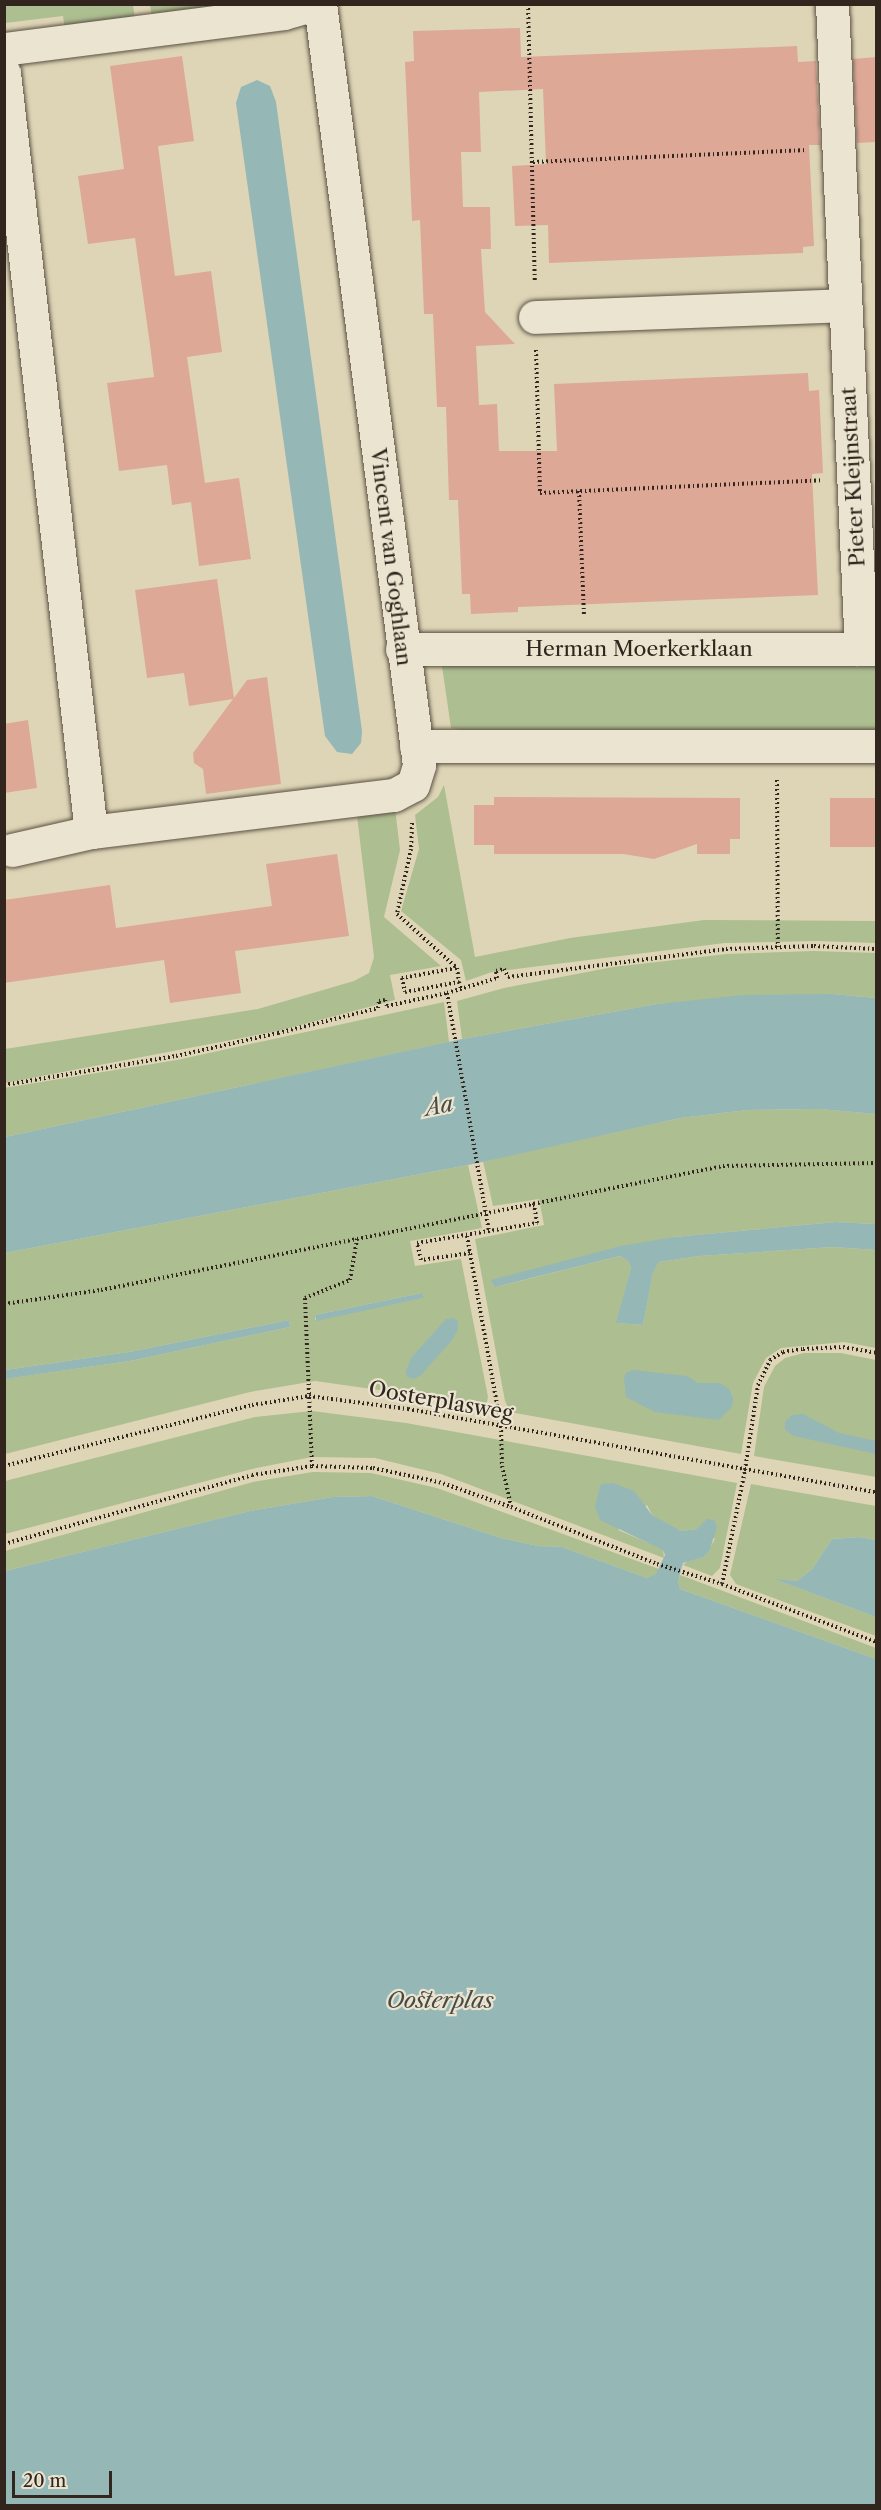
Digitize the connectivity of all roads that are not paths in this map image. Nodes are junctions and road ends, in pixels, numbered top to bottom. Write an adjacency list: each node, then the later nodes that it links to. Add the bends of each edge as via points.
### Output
1 (318, 4): 3 (street, Vincent van Goghlaan, via 284,13); 7 (street, Vincent van Goghlaan)
2 (832, 4): 5 (street, Pieter Kleijnstraat)
3 (4, 49)
4 (4, 73): 11 (street)
5 (845, 305): 6 (street); 8 (street, Pieter Kleijnstraat)
6 (536, 317)
7 (402, 649): 8 (street, Herman Moerkerklaan); 9 (street, Vincent van Goghlaan)
8 (869, 649)
9 (416, 746): 10 (street); 11 (street, Vincent van Goghlaan, via 419,765 413,784 394,795)
10 (876, 746)
11 (91, 832): 12 (street)
12 (12, 850)

